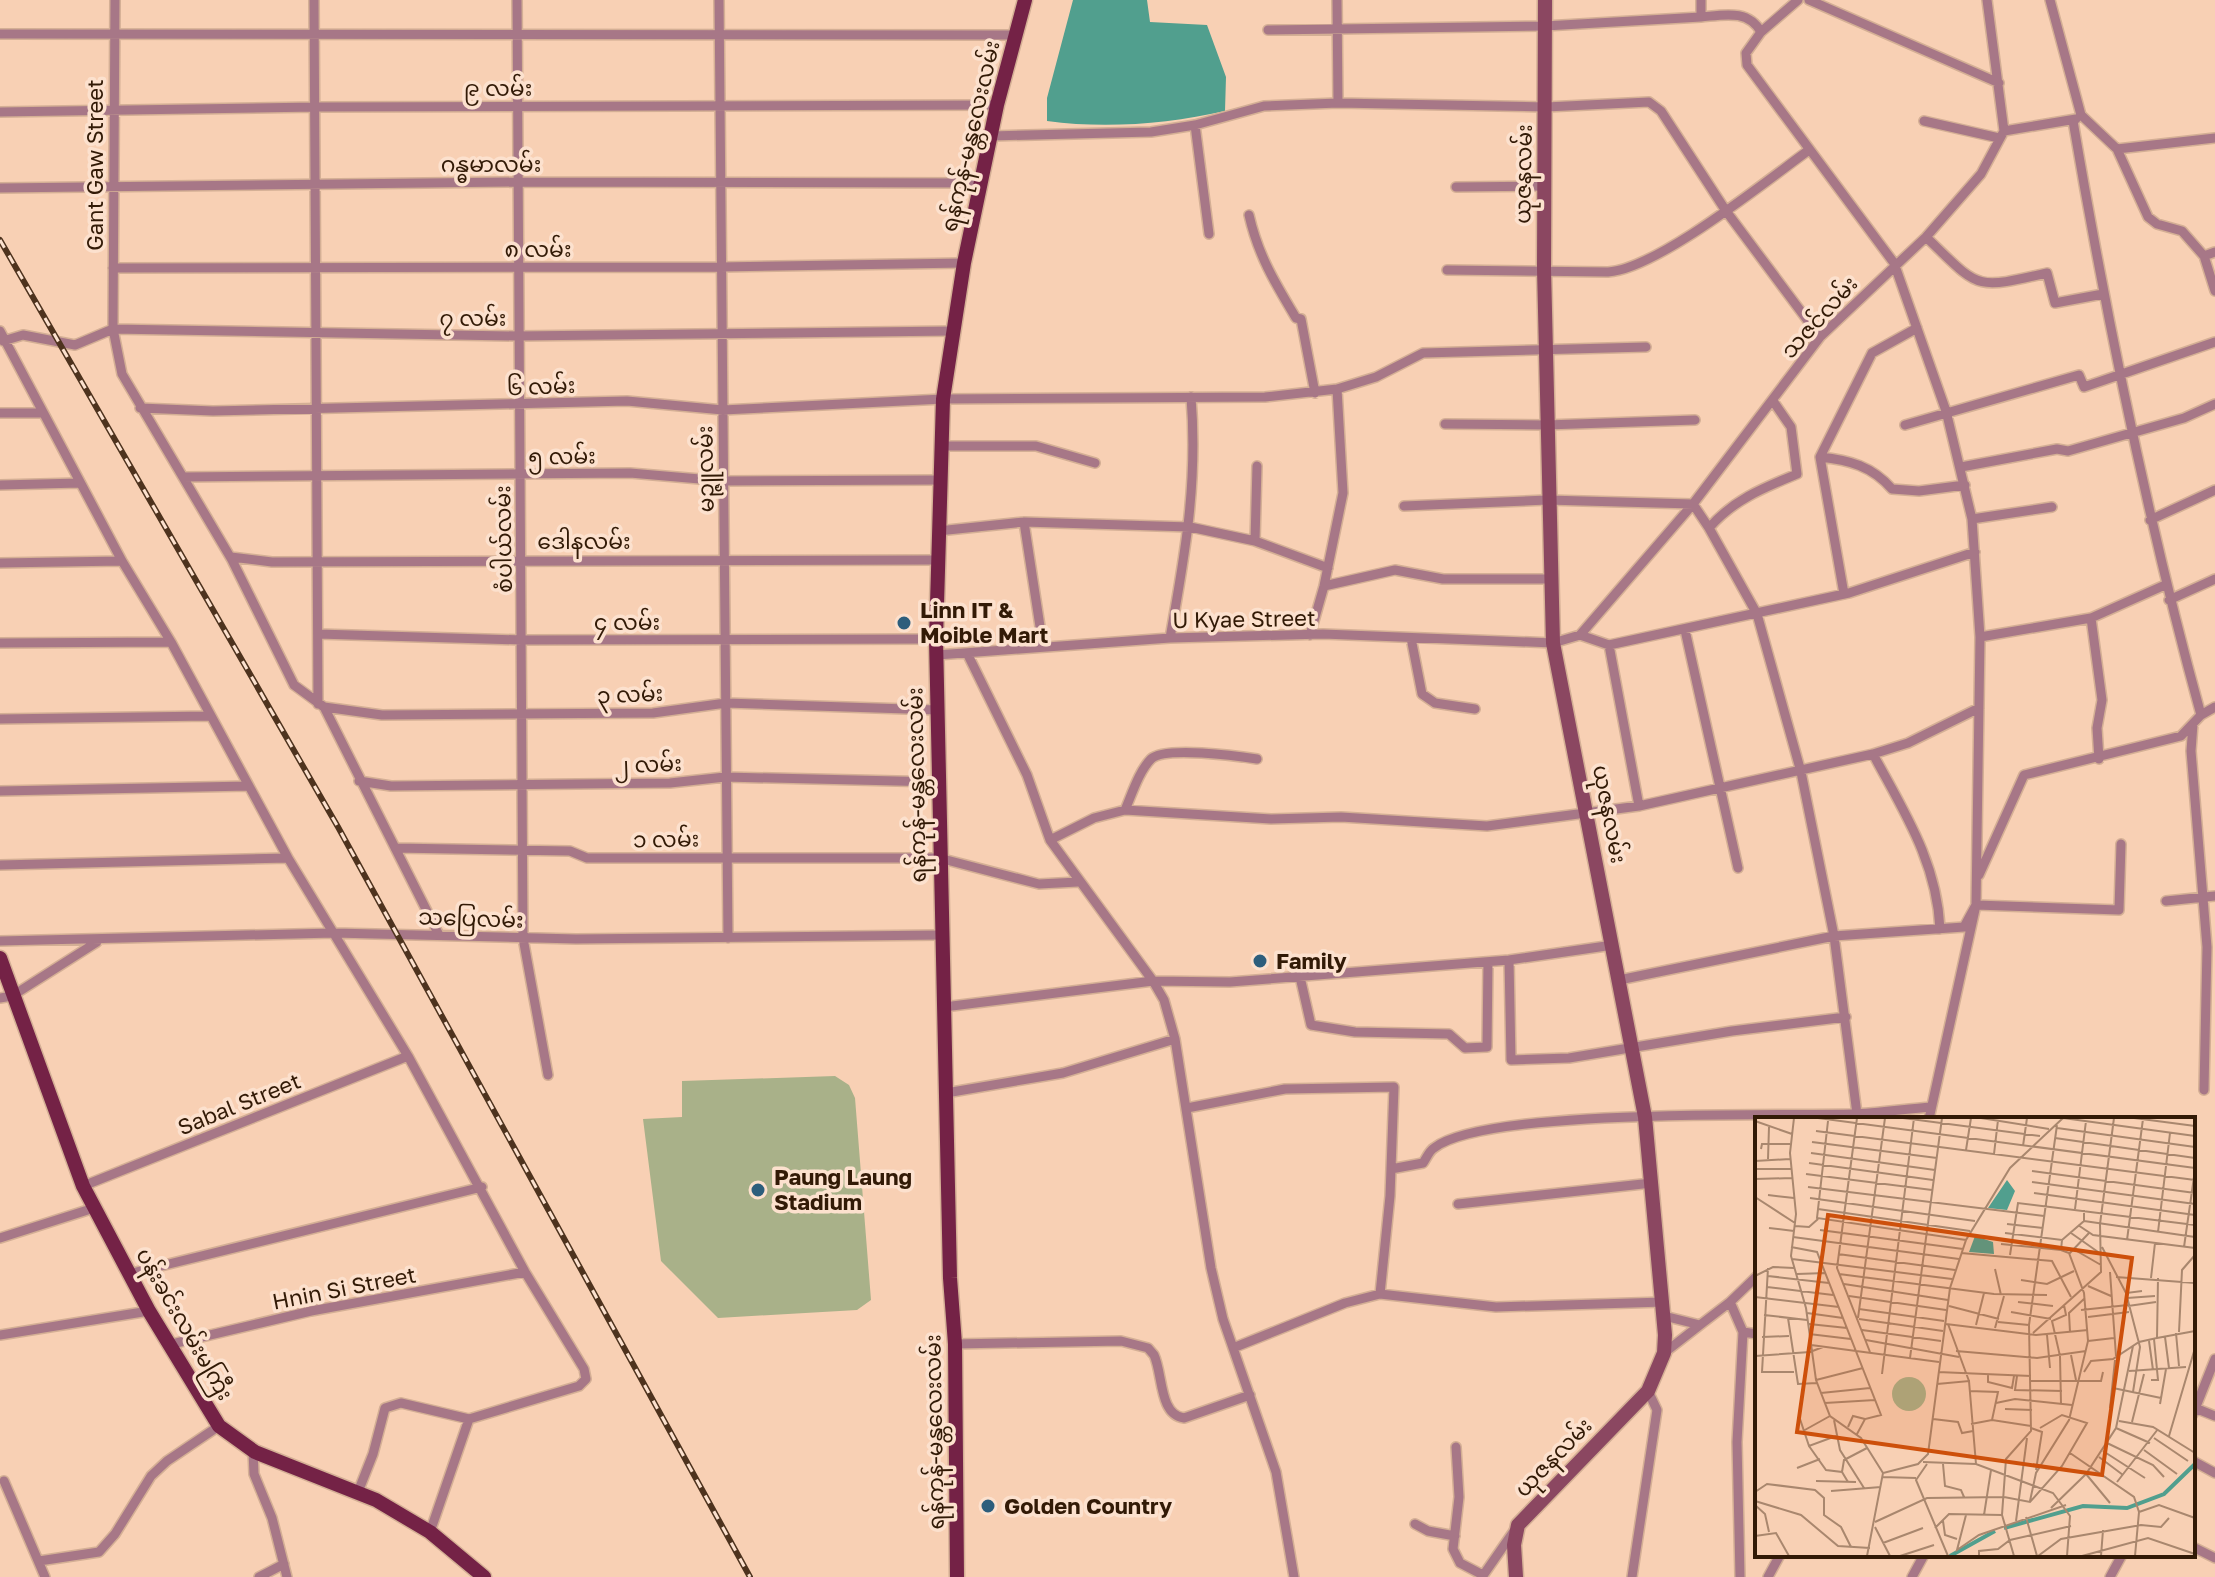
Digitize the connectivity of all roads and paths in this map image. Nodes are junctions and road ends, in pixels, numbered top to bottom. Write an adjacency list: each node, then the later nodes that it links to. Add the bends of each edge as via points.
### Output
1 (115, 0): 20 (street, Gant Gaw Street)
2 (314, 0): 21 (street)
3 (517, 0): 22 (street, စံပါယ်လမ်း)
4 (719, 0): 18 (street, မဉ္ဇူလမ်း)
5 (1025, 0): 23 (main road, ရန်ကုန်-မန္တလေးလမ်း)
6 (1337, 0): 15 (street)
7 (1545, 0): 14 (street, ယုဇနလမ်း)
8 (1701, 0): 13 (street)
9 (1798, 0): 17 (street)
10 (1809, 0): 24 (street)
11 (1986, 0): 24 (street)
12 (2050, 0): 33 (street)
13 (1701, 17): 14 (street); 17 (street, via 1735,15 1751,19)
14 (1545, 26): 15 (street); 30 (street, ယုဇနလမ်း)
15 (1338, 29): 16 (street); 25 (street)
16 (1268, 30)
17 (1761, 32): 40 (street, via 1746,53 1747,65)
18 (720, 33): 22 (street); 23 (street); 26 (street, မဉ္ဇူလမ်း)
19 (0, 34): 20 (street)
20 (113, 34): 21 (street); 31 (street, Gant Gaw Street)
21 (313, 34): 22 (street); 29 (street)
22 (516, 34): 28 (street, စံပါယ်လမ်း)
23 (1015, 35): 27 (main road, ရန်ကုန်-မန္တလေးလမ်း)
24 (1999, 83): 36 (street)
25 (1338, 103): 30 (street); 35 (street, via 1264,106)
26 (722, 104): 27 (street, ၉ လမ်း); 28 (street, ၉ လမ်း); 42 (street, မဉ္ဇူလမ်း)
27 (997, 105): 37 (main road, ရန်ကုန်-မန္တလေးလမ်း)
28 (518, 106): 29 (street, ၉ လမ်း); 41 (street, စံပါယ်လမ်း)
29 (316, 107): 31 (street, ၉ လမ်း); 44 (street)
30 (1546, 107): 46 (street, ယုဇနလမ်း); 49 (street, via 1649,102 1661,111)
31 (113, 111): 32 (street, ၉ လမ်း); 45 (street, Gant Gaw Street)
32 (0, 112)
33 (2077, 118): 36 (street); 39 (street); 64 (street)
34 (1924, 121): 36 (street)
35 (1195, 125): 37 (street, via 1151,132); 51 (street)
36 (2002, 134): 52 (street, သဇင်လမ်း, via 1981,174)
37 (991, 136): 43 (main road, ရန်ကုန်-မန္တလေးလမ်း)
38 (2215, 138): 39 (street)
39 (2117, 149): 54 (street, via 2148,217 2182,231)
40 (1809, 150): 49 (street); 56 (street)
41 (519, 182): 42 (street, ဂန္ဓမာလမ်း); 44 (street, ဂန္ဓမာလမ်း); 58 (street, စံပါယ်လမ်း)
42 (721, 182): 43 (street, ဂန္ဓမာလမ်း); 59 (street, မဉ္ဇူလမ်း)
43 (982, 183): 55 (main road, ရန်ကုန်-မန္တလေးလမ်း)
44 (315, 184): 45 (street, ဂန္ဓမာလမ်း); 57 (street)
45 (115, 185): 48 (street, ဂန္ဓမာလမ်း); 60 (street, Gant Gaw Street)
46 (1545, 186): 47 (street); 61 (street, ယုဇနလမ်း)
47 (1456, 187)
48 (0, 188)
49 (1726, 211): 61 (street, via 1632,268); 72 (street)
50 (1249, 215): 79 (street, via 1267,272 1301,319)
51 (1209, 234)
52 (1926, 237): 56 (street, သဇင်လမ်း); 64 (street, via 1970,279 1993,286 2047,273 2055,303)
53 (2215, 252): 54 (street)
54 (2204, 256): 63 (street)
55 (964, 263): 59 (street, ၈ လမ်း); 68 (main road, ရန်ကုန်-မန္တလေးလမ်း)
56 (1894, 263): 65 (street); 72 (street, သဇင်လမ်း)
57 (313, 267): 58 (street, ၈ လမ်း); 60 (street, ၈ လမ်း); 69 (street)
58 (519, 267): 59 (street, ၈ လမ်း); 70 (street, စံပါယ်လမ်း)
59 (720, 267): 71 (street, မဉ္ဇူလမ်း)
60 (113, 268): 66 (street, Gant Gaw Street)
61 (1544, 269): 62 (street); 76 (street, ယုဇနလမ်း)
62 (1447, 270)
63 (2215, 291)
64 (2103, 294): 77 (street)
65 (1917, 328): 88 (street); 97 (street, via 1872,353)
66 (113, 329): 69 (street, ၇ လမ်း); 73 (street, ၇ လမ်း, via 75,345 23,335); 85 (street, Gant Gaw Street, via 122,374)
67 (0, 331): 73 (street)
68 (953, 331): 71 (street, ၇ လမ်း); 81 (main road, ရန်ကုန်-မန္တလေးလမ်း)
69 (314, 335): 70 (street, ၇ လမ်း); 86 (street)
70 (517, 336): 71 (street, ၇ လမ်း); 83 (street, စံပါယ်လမ်း)
71 (722, 336): 87 (street, မဉ္ဇူလမ်း)
72 (1820, 337): 82 (street, သဇင်လမ်း)
73 (3, 341): 90 (street)
74 (2215, 342): 77 (street)
75 (1646, 347): 76 (street, ၆ လမ်း)
76 (1546, 349): 78 (street, ၆ လမ်း, via 1423,353); 93 (street, ယုဇနလမ်း)
77 (2119, 375): 88 (street, via 2084,387 2079,375); 95 (street)
78 (1337, 389): 79 (street, ၆ လမ်း); 129 (street, via 1344,471)
79 (1315, 393): 80 (street, ၆ လမ်း)
80 (1191, 397): 81 (street, ၆ လမ်း); 117 (street, via 1196,471)
81 (943, 399): 87 (street, ၆ လမ်း); 96 (main road, ရန်ကုန်-မန္တလေးလမ်း)
82 (1773, 401): 111 (street, သဇင်လမ်း); 118 (street, via 1791,427 1797,474 1754,492)
83 (519, 404): 86 (street, ၆ လမ်း); 87 (street, ၆ လမ်း, via 627,401); 101 (street, စံပါယ်လမ်း)
84 (2215, 404): 95 (street)
85 (140, 408): 86 (street, ၆ လမ်း); 102 (street, Gant Gaw Street)
86 (315, 408): 103 (street)
87 (723, 410): 105 (street, မဉ္ဇူလမ်း)
88 (1946, 411): 94 (street); 100 (street)
89 (0, 413): 90 (street)
90 (43, 413): 106 (street)
91 (1695, 420): 93 (street)
92 (1445, 424): 93 (street)
93 (1546, 425): 110 (street, ယုဇနလမ်း)
94 (1905, 425)
95 (2132, 434): 100 (street, via 2068,451); 115 (street)
96 (942, 446): 98 (street, via 1036,446); 104 (main road, ရန်ကုန်-မန္တလေးလမ်း)
97 (1820, 457): 108 (street, via 1851,460 1881,476 1892,489); 134 (street)
98 (1095, 463)
99 (1257, 466): 120 (street)
100 (1961, 467): 108 (street)
101 (520, 474): 103 (street, ၅ လမ်း); 105 (street, ၅ လမ်း, via 630,473); 123 (street, စံပါယ်လမ်း)
102 (183, 477): 103 (street, ၅ လမ်း); 122 (street, Gant Gaw Street)
103 (316, 478): 127 (street)
104 (941, 480): 105 (street, ၅ လမ်း); 119 (main road, ရန်ကုန်-မန္တလေးလမ်း)
105 (723, 481): 124 (street, မဉ္ဇူလမ်း)
106 (80, 483): 107 (street); 126 (street)
107 (0, 485)
108 (1965, 485): 114 (street)
109 (2215, 490): 115 (street)
110 (1547, 500): 111 (street); 112 (street); 130 (street, ယုဇနလမ်း)
111 (1693, 504): 118 (street); 141 (street, သဇင်လမ်း)
112 (1404, 506)
113 (2052, 507): 114 (street)
114 (1972, 519): 121 (street)
115 (2150, 520): 132 (street)
116 (1024, 522): 117 (street); 119 (street); 152 (street)
117 (1190, 527): 120 (street); 143 (street)
118 (1709, 528): 136 (street)
119 (938, 531): 125 (main road, ရန်ကုန်-မန္တလေးလမ်း)
120 (1255, 541): 129 (street)
121 (1975, 552): 134 (street); 142 (street)
122 (231, 557): 127 (street, ဒေါနလမ်း); 156 (street, Gant Gaw Street, via 294,685)
123 (521, 559): 124 (street, ဒေါနလမ်း); 127 (street, ဒေါနလမ်း); 146 (street, စံပါယ်လမ်း)
124 (724, 559): 125 (street, ဒေါနလမ်း); 147 (street, မဉ္ဇူလမ်း)
125 (937, 560): 145 (main road, ရန်ကုန်-မန္တလေးလမ်း)
126 (122, 561): 128 (street); 148 (street)
127 (319, 561): 139 (street)
128 (0, 563)
129 (1328, 568): 133 (street)
130 (1549, 579): 133 (street, via 1443,579 1395,570); 150 (street, ယုဇနလမ်း)
131 (2215, 579): 135 (street)
132 (2165, 585): 135 (street); 137 (street)
133 (1324, 586): 140 (street)
134 (1844, 594): 136 (street)
135 (2169, 600): 162 (street)
136 (1757, 614): 138 (street); 169 (street)
137 (2091, 618): 142 (street); 168 (street, via 2102,700)
138 (1685, 630): 151 (street); 175 (street)
139 (318, 634): 146 (street, ၄ လမ်း); 156 (street)
140 (1310, 635): 143 (street, U Kyae Street); 144 (street, U Kyae Street)
141 (1580, 635): 150 (street, U Kyae Street); 151 (street)
142 (1980, 637): 158 (street)
143 (1170, 638): 152 (street, U Kyae Street)
144 (1411, 638): 150 (street, U Kyae Street); 159 (street, via 1422,694 1435,703)
145 (936, 639): 147 (street, ၄ လမ်း); 153 (main road, ရန်ကုန်-မန္တလေးလမ်း)
146 (522, 640): 147 (street, ၄ လမ်း); 161 (street, စံပါယ်လမ်း)
147 (724, 640): 155 (street, မဉ္ဇူလမ်း)
148 (171, 642): 149 (street); 163 (street)
149 (0, 643)
150 (1553, 643): 179 (street, ယုဇနလမ်း)
151 (1609, 645): 177 (street)
152 (1043, 646): 154 (street, U Kyae Street)
153 (937, 655): 154 (street, U Kyae Street); 160 (main road, ရန်ကုန်-မန္တလေးလမ်း)
154 (968, 655): 180 (street, via 1027,775)
155 (726, 703): 160 (street, ၃ လမ်း); 161 (street, ၃ လမ်း, via 653,713); 170 (street, မဉ္ဇူလမ်း)
156 (321, 706): 161 (street, ၃ လမ်း, via 382,715); 171 (street)
157 (2215, 707): 162 (street)
158 (1979, 708): 166 (street); 189 (street)
159 (1475, 709)
160 (937, 710): 172 (main road, ရန်ကုန်-မန္တလေးလမ်း)
161 (524, 713): 173 (street, စံပါယ်လမ်း)
162 (2201, 715): 165 (street)
163 (209, 716): 164 (street); 174 (street)
164 (0, 719)
165 (2193, 724): 168 (street, via 2181,736); 191 (street, via 2191,751)
166 (1873, 754): 169 (street); 194 (street, via 1926,857 1938,897)
167 (1257, 759): 178 (street, via 1158,754 1145,767)
168 (2099, 759): 189 (street, via 2024,775)
169 (1801, 772): 175 (street); 198 (street)
170 (725, 777): 172 (street, ၂ လမ်း); 173 (street, ၂ လမ်း); 184 (street, မဉ္ဇူလမ်း)
171 (359, 781): 173 (street, ၂ လမ်း, via 391,786); 182 (street)
172 (938, 782): 186 (main road, ရန်ကုန်-မန္တလေးလမ်း)
173 (522, 785): 183 (street, စံပါယ်လမ်း)
174 (249, 786): 176 (street); 185 (street)
175 (1721, 788): 177 (street); 188 (street)
176 (0, 791)
177 (1639, 806): 179 (street)
178 (1125, 810): 179 (street, via 1487,826); 180 (street, via 1094,818)
179 (1587, 811): 203 (street, ယုဇနလမ်း)
180 (1050, 840): 190 (street)
181 (2121, 844): 193 (street, via 2119,910)
182 (395, 848): 183 (street, ၁ လမ်း); 196 (street)
183 (524, 849): 184 (street, ၁ လမ်း, via 570,851 587,858); 199 (street, စံပါယ်လမ်း)
184 (728, 857): 186 (street, ၁ လမ်း); 200 (street, မဉ္ဇူလမ်း)
185 (288, 858): 187 (street); 195 (street)
186 (939, 858): 190 (street, ၁ လမ်း, via 1039,884); 197 (main road, ရန်ကုန်-မန္တလေးလမ်း)
187 (0, 865)
188 (1738, 868)
189 (1978, 876): 193 (street)
190 (1078, 882): 210 (street)
191 (2210, 896): 192 (street); 204 (street)
192 (2166, 901)
193 (1976, 905): 194 (street, via 1964,927); 220 (street)
194 (1940, 929): 198 (street)
195 (334, 933): 196 (street, သပြေလမ်း); 202 (street, သပြေလမ်း); 216 (street)
196 (439, 935): 199 (street, သပြေလမ်း)
197 (941, 935): 200 (street, သပြေလမ်း); 212 (main road, ရန်ကုန်-မန္တလေးလမ်း)
198 (1834, 936): 209 (street); 213 (street)
199 (523, 938): 200 (street, သပြေလမ်း); 217 (street, စံပါယ်လမ်း)
200 (728, 938)
201 (0, 941): 202 (street, သပြေလမ်း)
202 (98, 941): 211 (street)
203 (1613, 945): 206 (street); 209 (street, ယုဇနလမ်း)
204 (2211, 948): 218 (street)
205 (0, 958): 211 (main road, ပန်းခင်းလမ်းမကြီး)
206 (1509, 960): 207 (street); 215 (street, via 1511,1060)
207 (1488, 962): 208 (street); 208 (street, via 1487,1047 1465,1048 1441,1033 1355,1032 1311,1025)
208 (1300, 977): 210 (street)
209 (1619, 980): 215 (street, ယုဇနလမ်း)
210 (1153, 981): 212 (street); 214 (street)
211 (6, 997): 227 (main road, ပန်းခင်းလမ်းမကြီး)
212 (944, 1007): 219 (main road, ရန်ကုန်-မန္တလေးလမ်း)
213 (1846, 1017): 215 (street); 222 (street)
214 (1175, 1039): 219 (street, via 1063,1073); 221 (street)
215 (1630, 1048): 223 (street, ယုဇနလမ်း)
216 (408, 1056): 227 (street, Sabal Street); 228 (street)
217 (548, 1075)
218 (2204, 1090)
219 (946, 1093): 244 (main road, ရန်ကုန်-မန္တလေးလမ်း)
220 (1931, 1107): 222 (street); 224 (street)
221 (1187, 1108): 225 (street, via 1285,1089 1394,1087); 245 (street, via 1211,1268)
222 (1857, 1114): 223 (street)
223 (1645, 1117): 225 (street, via 1517,1125 1459,1137 1434,1148 1423,1163); 226 (street, ယုဇနလမ်း)
224 (1929, 1117)
225 (1391, 1169): 235 (street)
226 (1652, 1183): 229 (street); 237 (street, ယုဇနလမ်း)
227 (83, 1186): 230 (main road, ပန်းခင်းလမ်းမကြီး)
228 (482, 1187): 232 (street); 233 (street)
229 (1458, 1204)
230 (94, 1208): 231 (street); 233 (main road, ပန်းခင်းလမ်းမကြီး)
231 (0, 1238)
232 (525, 1272): 243 (street, Hnin Si Street, via 311,1311); 253 (street, via 586,1379 579,1386)
233 (128, 1274): 238 (main road, ပန်းခင်းလမ်းမကြီး)
234 (1755, 1278): 236 (street)
235 (1380, 1294): 237 (street, via 1496,1307); 245 (street)
236 (1730, 1302): 239 (street); 240 (street)
237 (1664, 1309): 239 (street); 246 (street, ယုဇနလမ်း)
238 (149, 1311): 242 (street); 243 (main road, ပန်းခင်းလမ်းမကြီး)
239 (1700, 1325): 246 (street)
240 (1743, 1332): 241 (street); 281 (street, via 1737,1442)
241 (1755, 1334)
242 (0, 1335)
243 (172, 1344): 254 (main road, ပန်းခင်းလမ်းမကြီး)
244 (955, 1344): 249 (street, via 1137,1344 1154,1355 1167,1407 1177,1417); 277 (main road, ရန်ကုန်-မန္တလေးလမ်း)
245 (1233, 1348): 249 (street)
246 (1664, 1353): 248 (street, ယုဇနလမ်း)
247 (2215, 1359): 250 (street)
248 (1648, 1391): 262 (street, ယုဇနလမ်း); 280 (street, via 1657,1410)
249 (1250, 1395): 278 (street, via 1276,1472)
250 (2195, 1409)
251 (2195, 1411): 252 (street)
252 (2215, 1416)
253 (469, 1419): 260 (street, via 401,1403 385,1408); 263 (street)
254 (219, 1426): 256 (main road, ပန်းခင်းလမ်းမကြီး); 270 (street, via 151,1476 99,1552)
255 (1456, 1447): 264 (street)
256 (253, 1451): 260 (main road, ပန်းခင်းလမ်းမကြီး); 271 (street, via 254,1474)
257 (2195, 1462): 258 (street)
258 (2215, 1473)
259 (4, 1481): 270 (street)
260 (358, 1492): 263 (main road, ပန်းခင်းလမ်းမကြီး)
261 (1415, 1524): 264 (street)
262 (1518, 1525): 272 (street); 279 (street, ယုဇနလမ်း)
263 (430, 1532): 276 (main road, ပန်းခင်းလမ်းမကြီး)
264 (1455, 1536): 272 (street, via 1456,1558)
265 (2195, 1548): 269 (street)
266 (1779, 1557): 282 (street)
267 (1923, 1557): 283 (street)
268 (2121, 1557): 284 (street)
269 (2215, 1558)
270 (39, 1561): 273 (street)
271 (284, 1564): 274 (street); 275 (street)
272 (1483, 1576)
273 (45, 1577)
274 (259, 1577)
275 (287, 1577)
276 (484, 1577)
277 (957, 1577)
278 (1294, 1577)
279 (1516, 1577)
280 (1632, 1577)
281 (1740, 1577)
282 (1768, 1577)
283 (1912, 1577)
284 (2110, 1577)

